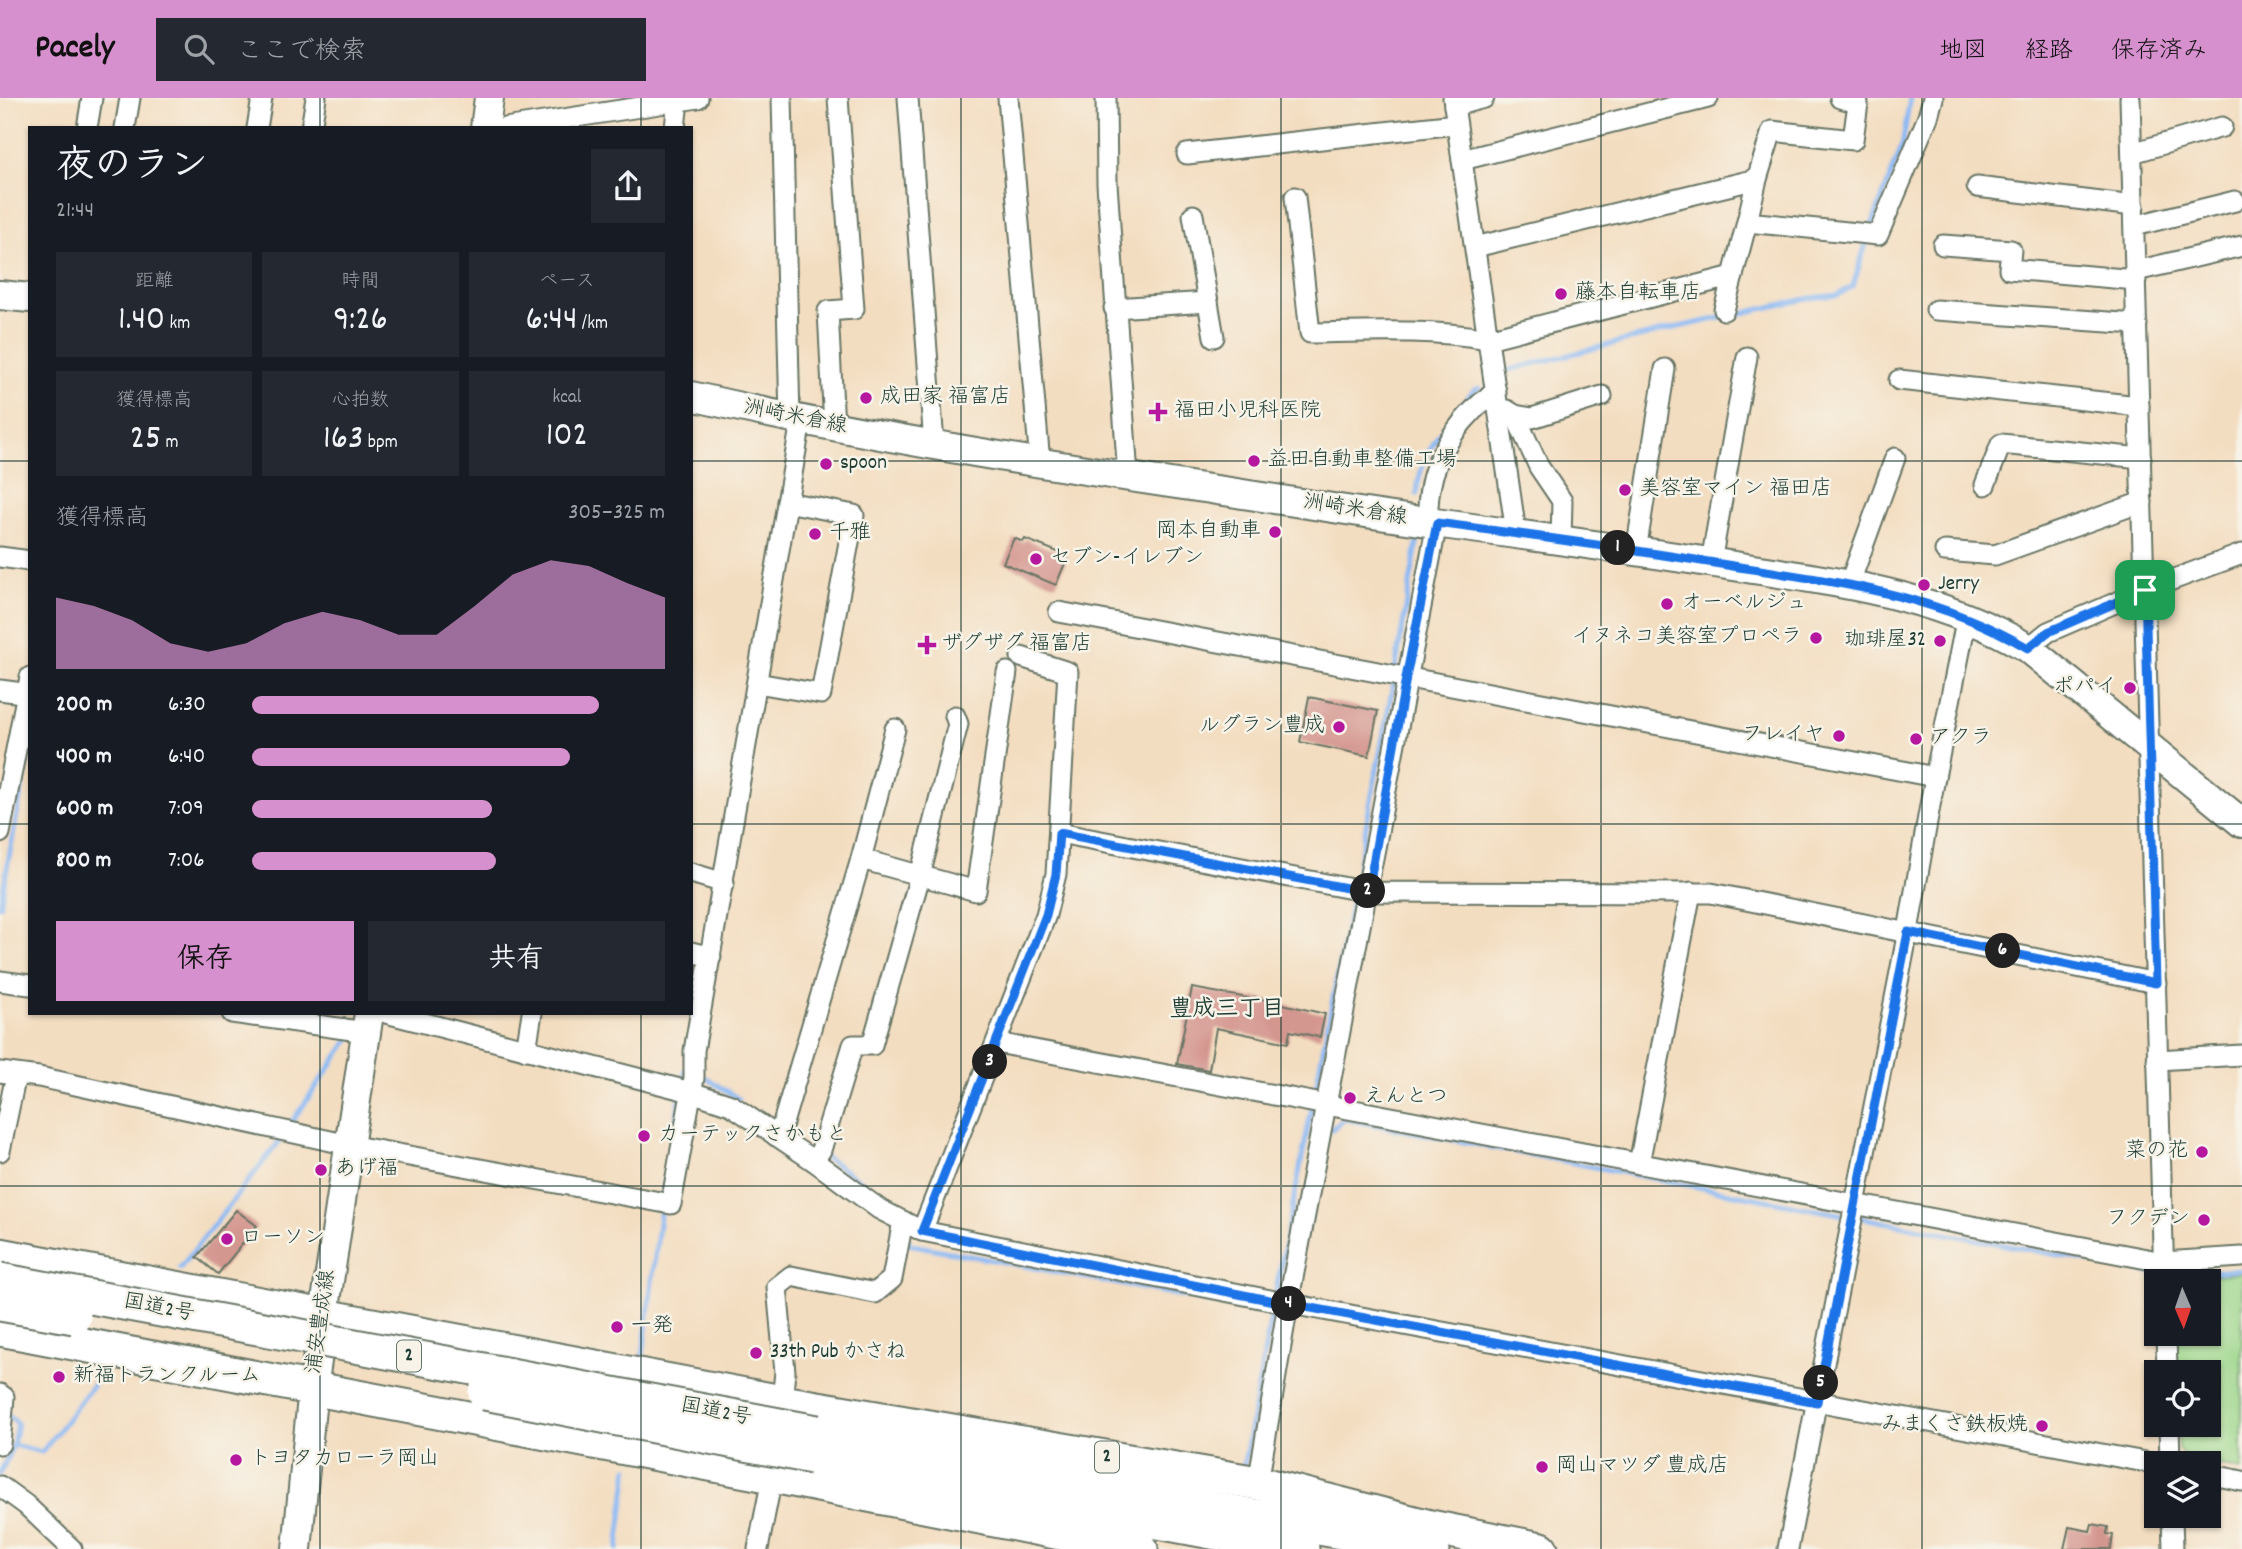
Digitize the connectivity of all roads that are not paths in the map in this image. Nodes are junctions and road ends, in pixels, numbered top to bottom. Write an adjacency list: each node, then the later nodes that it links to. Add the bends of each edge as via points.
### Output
1 (92, 98): 20 (street)
2 (130, 98): 21 (street)
3 (262, 98): 22 (street)
4 (316, 98): 23 (street)
5 (489, 98): 24 (main road)
6 (698, 98): 17 (street)
7 (782, 98): 60 (street)
8 (838, 98): 61 (street, via 854,309 828,311)
9 (908, 98): 62 (street)
10 (1008, 98): 65 (street)
11 (1106, 98): 46 (street)
12 (1484, 98): 19 (street)
13 (1708, 98): 30 (street)
14 (1840, 98): 31 (street, via 1858,103 1853,140 1772,131)
15 (1933, 98): 37 (street, via 1878,235)
16 (2130, 98): 28 (street)
17 (678, 101): 18 (street); 26 (street)
18 (638, 103): 25 (street)
19 (1454, 109): 29 (street); 30 (street)
20 (87, 126)
21 (125, 126)
22 (257, 126)
23 (311, 126)
24 (485, 126)
25 (516, 126)
26 (676, 126)
27 (2222, 127): 28 (street)
28 (2132, 153): 36 (street)
29 (1187, 154)
30 (1462, 160): 40 (street)
31 (1757, 179): 37 (street); 40 (street)
32 (1977, 187): 36 (street)
33 (1295, 197): 51 (street, via 1310,333 1406,331)
34 (2235, 201): 36 (street)
35 (1193, 215): 45 (street)
36 (2134, 216): 42 (street)
37 (1747, 222): 41 (street)
38 (1943, 245): 42 (street, via 2011,250 2009,269)
39 (2242, 246): 42 (street)
40 (1475, 247): 51 (street)
41 (1733, 276): 47 (street); 51 (street)
42 (2136, 276): 49 (street)
43 (0, 295): 44 (main road)
44 (28, 298)
45 (1208, 302): 46 (street); 50 (street)
46 (1114, 308): 66 (street)
47 (1724, 310)
48 (1936, 310): 49 (street)
49 (2137, 324): 58 (street)
50 (1214, 337)
51 (1488, 339): 57 (street)
52 (1747, 357): 78 (street)
53 (1665, 369): 73 (street)
54 (1899, 380): 58 (street)
55 (693, 396): 60 (main road, 洲崎米倉線)
56 (1602, 396): 59 (street, via 1532,418)
57 (1497, 397): 59 (street); 70 (street, via 1478,404 1439,461 1430,487); 71 (street)
58 (2140, 406): 64 (street)
59 (1515, 415): 72 (street, via 1539,467 1562,501)
60 (795, 420): 61 (main road, 洲崎米倉線); 68 (street)
61 (834, 427): 62 (main road, 洲崎米倉線)
62 (934, 444): 65 (main road, 洲崎米倉線)
63 (1895, 458): 79 (street)
64 (2141, 458): 67 (street, via 2001,444); 69 (street)
65 (1040, 463): 66 (main road, 洲崎米倉線)
66 (1128, 477): 70 (main road, 洲崎米倉線)
67 (1985, 485)
68 (787, 502): 85 (street); 85 (street, via 854,515 821,694)
69 (2142, 502): 74 (street, via 1995,555); 80 (street)
70 (1432, 522): 71 (main road, 洲崎米倉線); 84 (street)
71 (1516, 533): 72 (main road, 洲崎米倉線)
72 (1561, 540): 73 (main road, 洲崎米倉線)
73 (1636, 551): 78 (main road, 洲崎米倉線)
74 (1945, 551)
75 (2242, 554): 80 (street)
76 (0, 557): 77 (street)
77 (28, 561)
78 (1711, 562): 79 (main road, 洲崎米倉線)
79 (1850, 585): 82 (main road, 洲崎米倉線)
80 (2145, 590): 83 (street, via 2048,632); 91 (street)
81 (1059, 612): 84 (street)
82 (1966, 617): 83 (main road, 洲崎米倉線); 92 (street)
83 (2028, 648): 91 (main road, 洲崎米倉線)
84 (1398, 677): 92 (street); 100 (street)
85 (757, 683): 99 (street)
86 (28, 688): 87 (street)
87 (0, 690)
88 (28, 693): 94 (street)
89 (955, 716): 98 (street, via 958,724)
90 (895, 729): 96 (street)
91 (2150, 746): 93 (main road, 洲崎米倉線); 106 (street)
92 (1935, 777): 102 (street)
93 (2242, 823)
94 (0, 833)
95 (1059, 833): 98 (street, via 1068,672 1014,664 976,891); 100 (street); 111 (street, via 1052,895)
96 (860, 859): 98 (street); 118 (street)
97 (693, 874): 99 (street)
98 (920, 876): 121 (street, via 872,1045 853,1045)
99 (724, 883): 104 (street)
100 (1359, 890): 101 (street); 117 (street)
101 (1691, 892): 102 (street); 122 (street)
102 (1908, 932): 106 (street); 123 (street)
103 (693, 952): 104 (street)
104 (711, 957): 116 (street)
105 (0, 981): 107 (street)
106 (2156, 983): 114 (street)
107 (28, 985)
108 (279, 1015): 110 (street)
109 (532, 1015): 112 (street)
110 (374, 1019): 112 (street); 119 (main road, 浦安豊成線)
111 (997, 1043): 117 (street); 125 (street)
112 (526, 1049): 116 (street)
113 (2242, 1055): 114 (street)
114 (2157, 1060): 129 (street)
115 (8, 1074): 119 (street); 120 (street)
116 (688, 1084): 118 (street); 119 (street, via 671,1204)
117 (1320, 1113): 122 (street); 132 (street)
118 (779, 1130): 121 (street)
119 (349, 1145): 134 (main road, 浦安豊成線)
120 (0, 1151)
121 (817, 1156): 124 (street, via 879,1209)
122 (1639, 1164): 123 (street)
123 (1853, 1213): 128 (street); 138 (street)
124 (903, 1222): 125 (street); 137 (street, via 892,1279 875,1293 791,1276 777,1287 785,1372)
125 (922, 1231): 132 (street)
126 (0, 1255): 134 (highway, 2)
127 (2242, 1257): 130 (street)
128 (2144, 1269)
129 (2164, 1269)
130 (2184, 1269)
131 (0, 1280): 141 (highway, 国道2号 / 2, bridge)
132 (1279, 1302): 138 (street); 146 (street)
133 (0, 1304): 141 (highway, 国道2号 / 2, bridge)
134 (323, 1317): 136 (main road, 浦安豊成線); 137 (highway, 2)
135 (0, 1329): 136 (highway)
136 (313, 1388): 143 (highway); 152 (main road, 浦安豊成線)
137 (782, 1402): 143 (street); 146 (highway, 2)
138 (1817, 1402): 142 (street); 156 (street)
139 (3, 1407): 140 (street)
140 (0, 1444)
141 (815, 1444): 149 (highway, 国道2号 / 2, via 954,1460); 150 (highway, 国道2号 / 2)
142 (2144, 1462)
143 (773, 1476): 153 (street); 154 (highway)
144 (2221, 1477): 145 (street)
145 (2242, 1481)
146 (1258, 1483): 149 (highway, 2)
147 (0, 1486): 151 (street)
148 (2172, 1528): 157 (street)
149 (1431, 1538): 155 (highway)
150 (1290, 1548)
151 (72, 1549)
152 (297, 1549)
153 (758, 1549)
154 (1141, 1549)
155 (1541, 1549)
156 (1788, 1549)
157 (2173, 1549)

